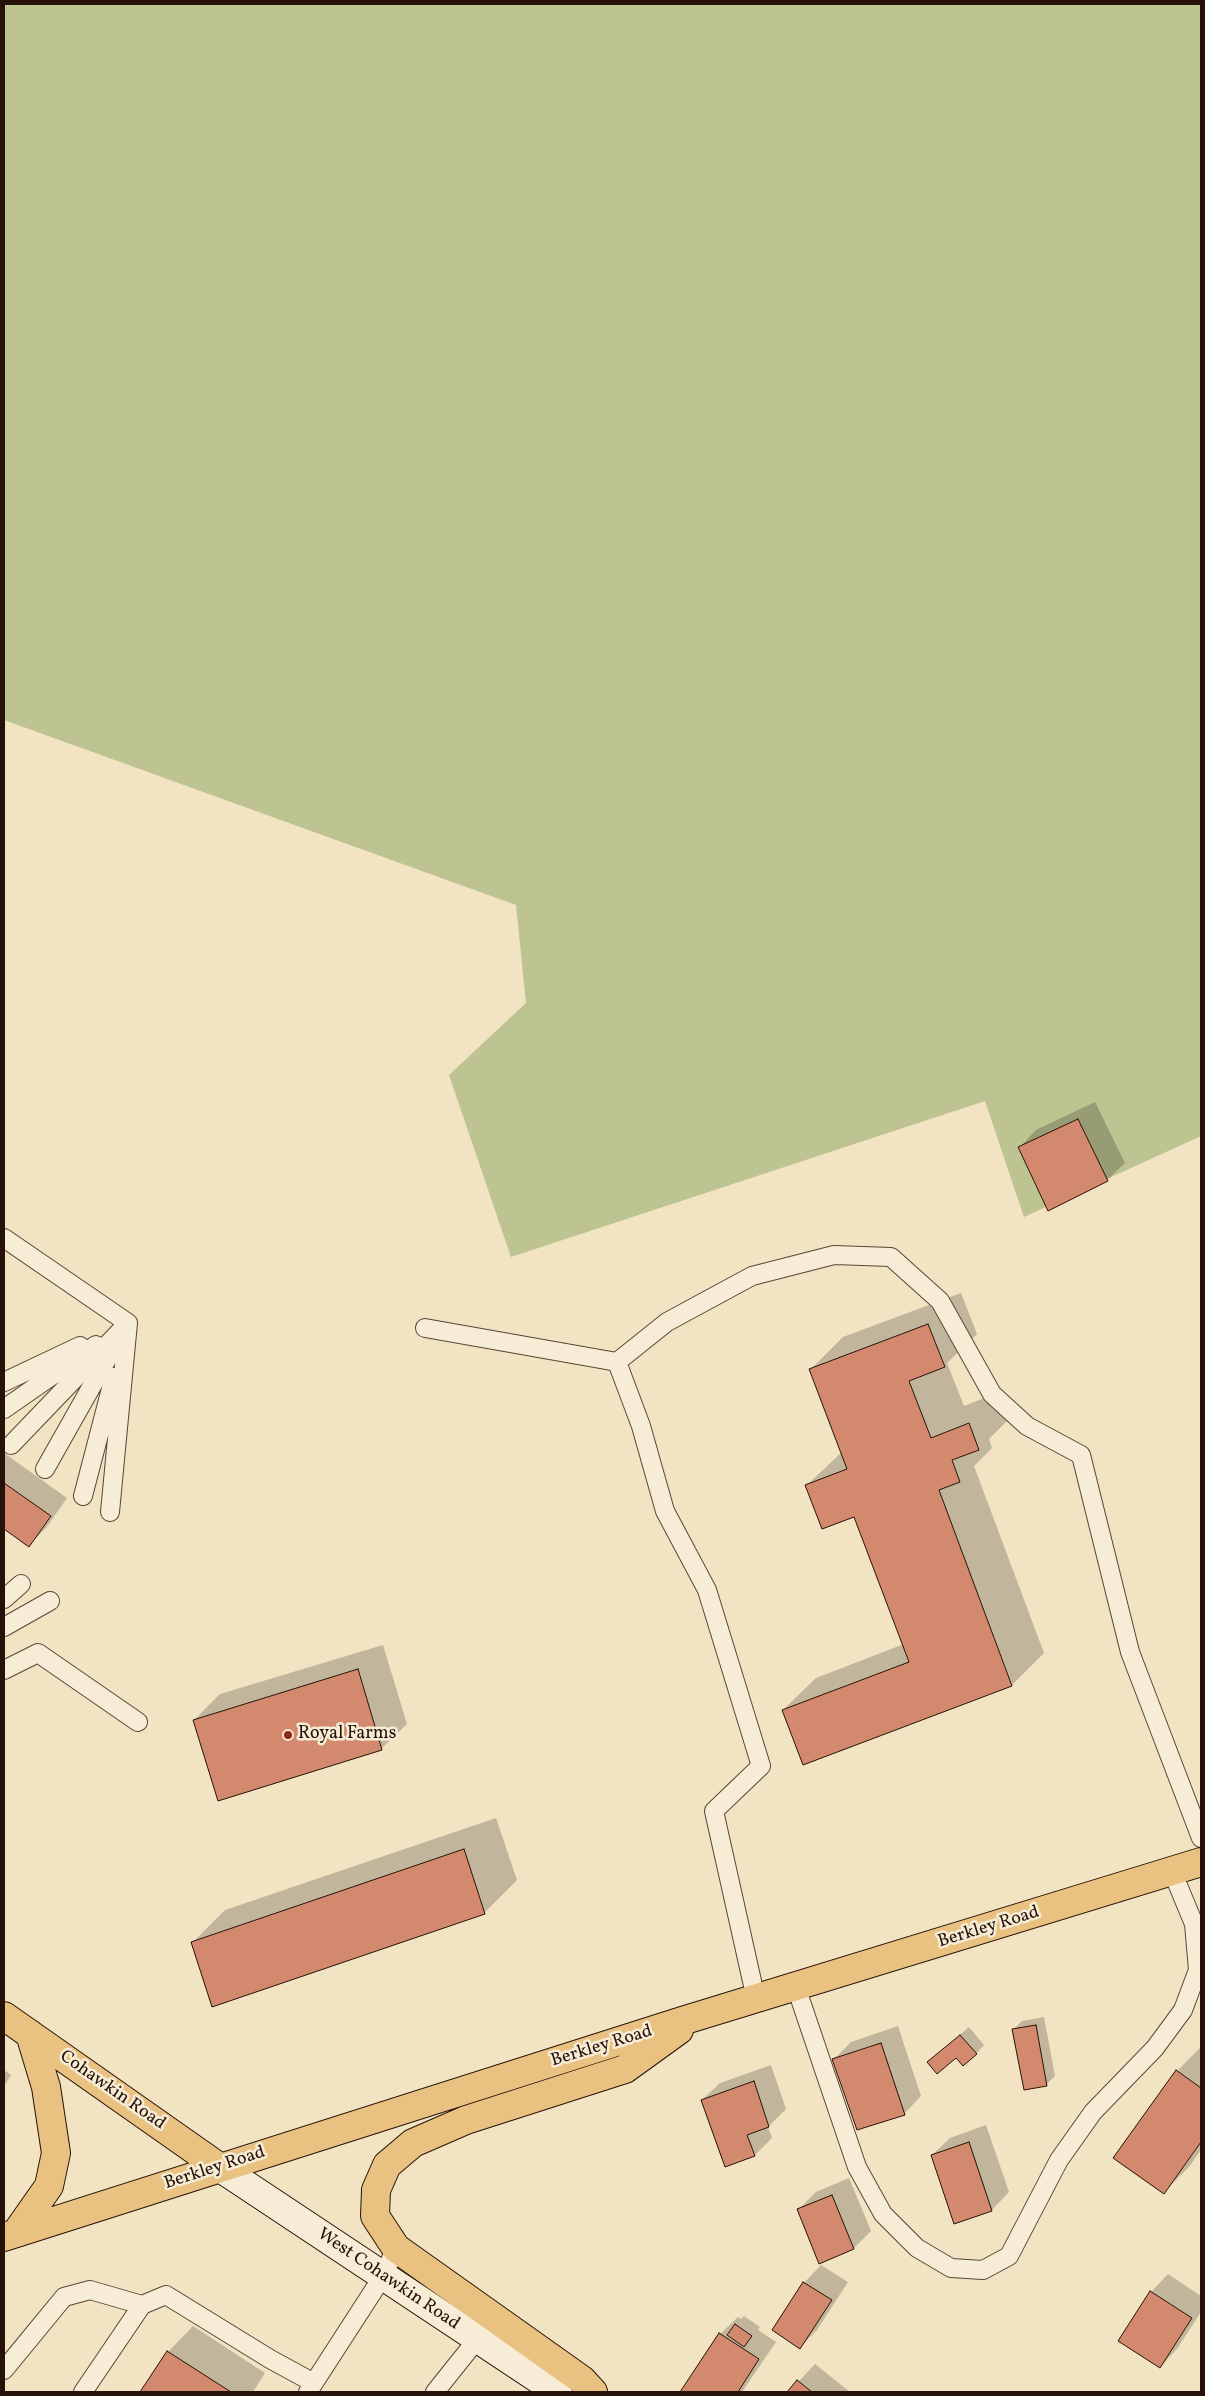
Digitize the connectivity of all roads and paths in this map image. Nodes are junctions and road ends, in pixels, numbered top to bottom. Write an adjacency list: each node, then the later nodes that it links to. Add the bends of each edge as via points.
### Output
1 (4, 1238): 2 (lane)
2 (128, 1323): 5 (lane); 6 (lane); 7 (lane); 8 (lane); 9 (lane); 10 (lane)
3 (425, 1328): 4 (lane)
4 (617, 1362): 17 (lane, via 667,1322 752,1276 834,1255 891,1257 940,1301 992,1394 1027,1426 1081,1456 1130,1652); 21 (lane, via 641,1426 665,1511 707,1590 761,1766 714,1811)
5 (4, 1382)
6 (4, 1409)
7 (11, 1445)
8 (45, 1469)
9 (83, 1496)
10 (110, 1512)
11 (21, 1584): 12 (lane)
12 (4, 1598)
13 (50, 1600): 14 (lane)
14 (4, 1627)
15 (4, 1670): 16 (lane, via 38,1654)
16 (138, 1722)
17 (1201, 1838)
18 (1201, 1862): 19 (main road, Berkley Road)
19 (1172, 1871): 20 (main road, Berkley Road); 20 (lane, via 1194,1924 1198,1970 1183,2010 1154,2048 1087,2120 1059,2160 1009,2256 983,2270 951,2268 917,2248 883,2214 857,2167)
20 (796, 1987): 21 (main road, Berkley Road)
21 (756, 1999): 23 (main road, Berkley Road)
22 (4, 2016): 24 (main road, Cohawkin Road)
23 (697, 2017): 25 (main road, Berkley Road); 27 (main road, via 625,2069 466,2120 413,2143 387,2165 376,2190 375,2216)
24 (30, 2034): 25 (main road, Cohawkin Road); 26 (main road, via 46,2086 56,2153 50,2186)
25 (219, 2167): 26 (main road, Berkley Road); 28 (main road, West Cohawkin Road)
26 (10, 2235)
27 (396, 2248): 28 (lane); 30 (main road)
28 (383, 2276): 30 (main road, West Cohawkin Road); 32 (lane)
29 (142, 2305): 31 (lane, via 90,2290 64,2297); 32 (lane, via 166,2295); 34 (lane)
30 (485, 2328): 33 (main road); 35 (lane); 36 (main road, West Cohawkin Road)
31 (4, 2370)
32 (311, 2388)
33 (582, 2388)
34 (83, 2392)
35 (435, 2392)
36 (558, 2392)

